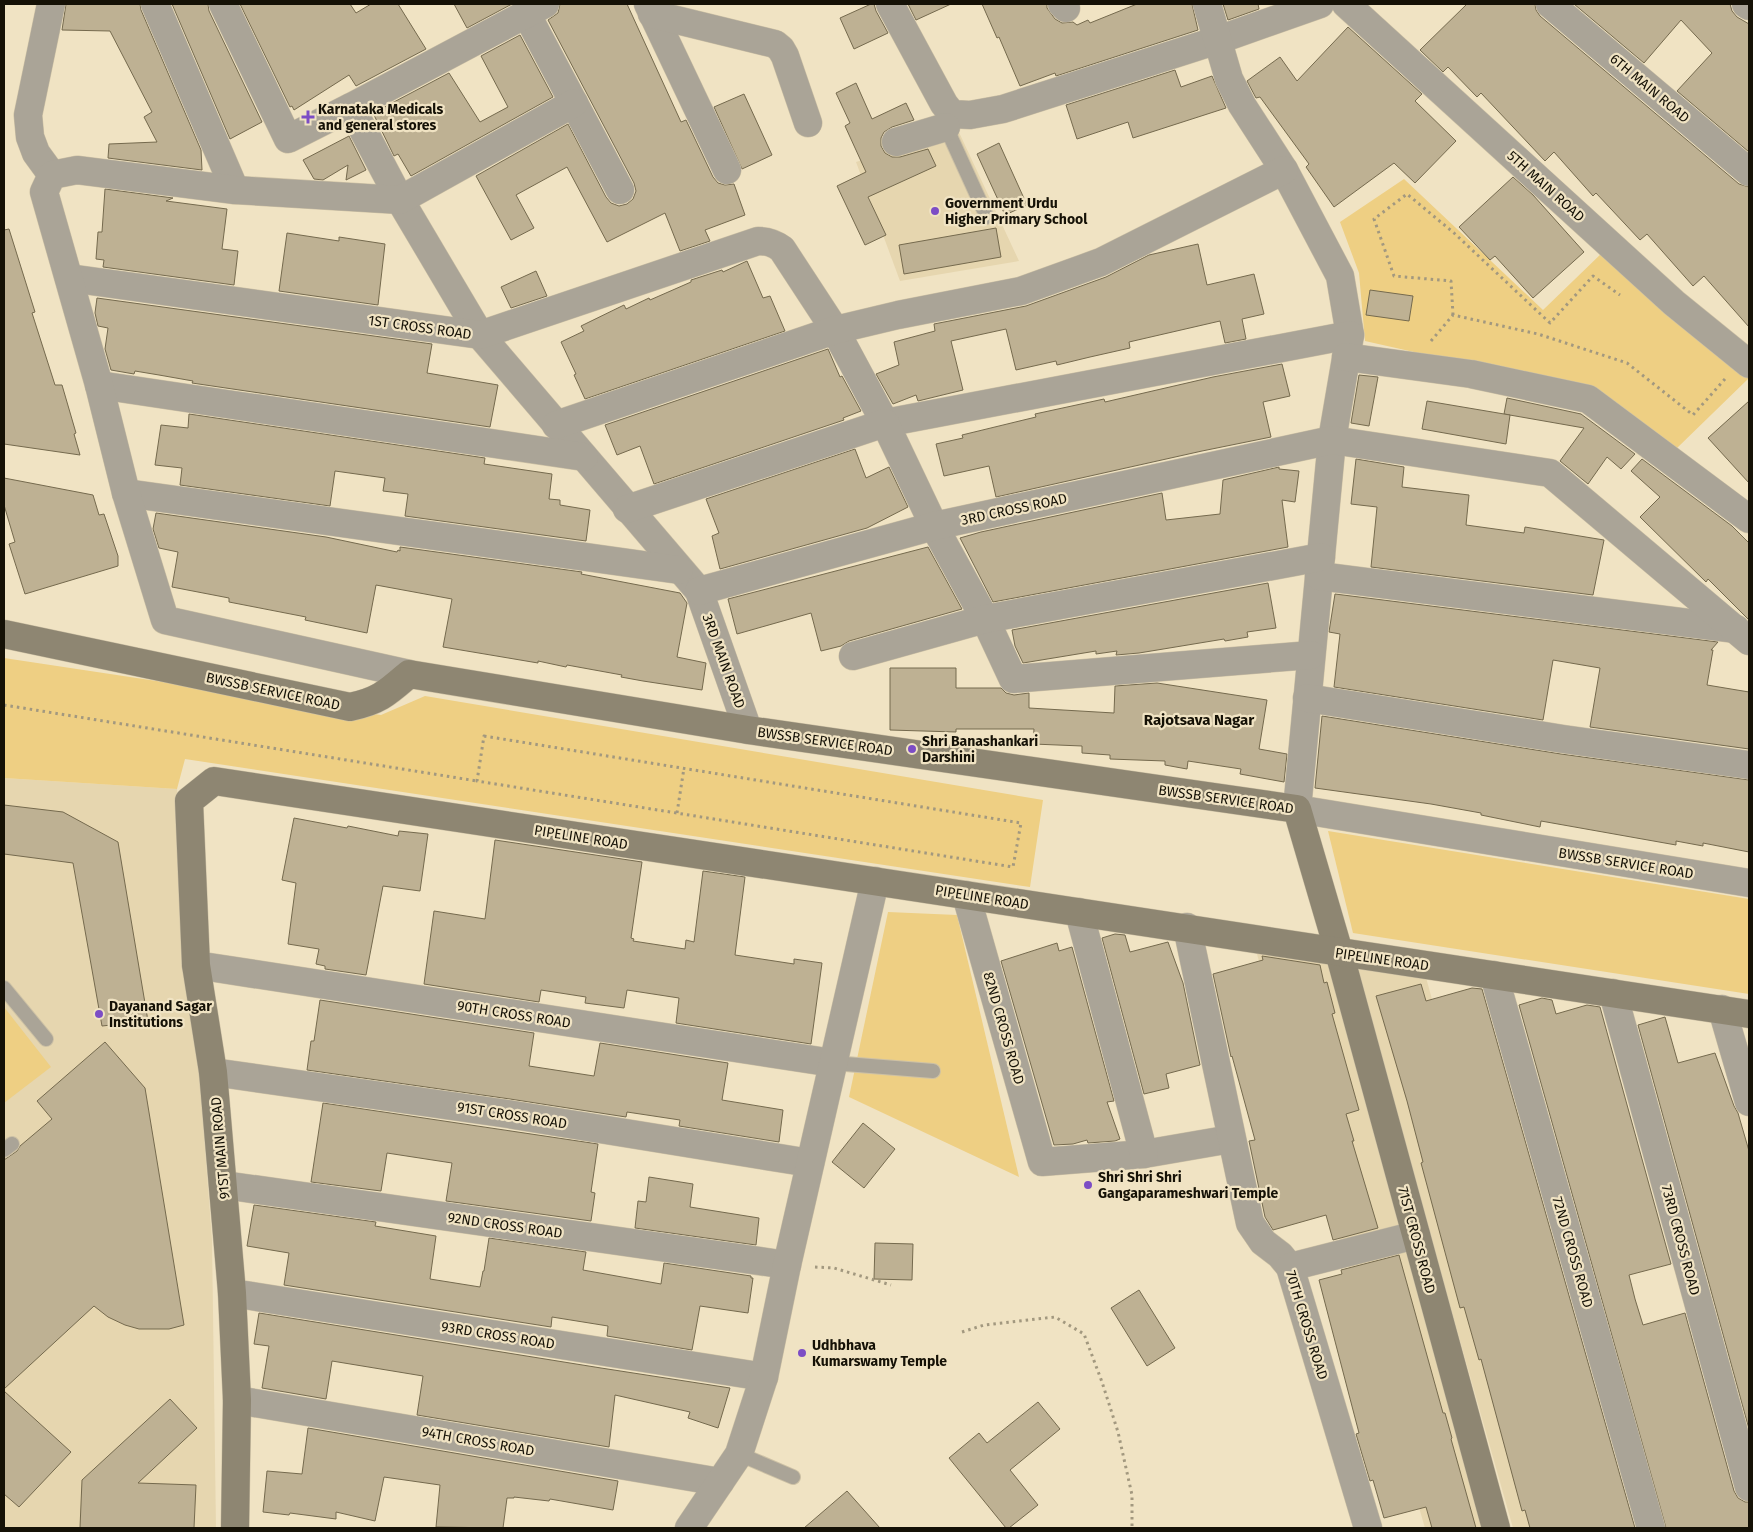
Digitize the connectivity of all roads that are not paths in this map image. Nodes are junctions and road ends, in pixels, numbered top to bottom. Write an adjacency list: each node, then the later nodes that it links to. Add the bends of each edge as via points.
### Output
1 (51, 4): 22 (street, via 28,115 30,137 36,153)
2 (154, 4): 23 (street)
3 (223, 4): 15 (street, via 288,139)
4 (890, 4): 16 (street, via 944,104)
5 (1206, 4): 13 (street)
6 (1320, 4): 13 (street)
7 (1346, 4): 31 (street, 5TH MAIN ROAD, via 1674,303)
8 (1550, 4): 21 (street, 6TH MAIN ROAD)
9 (1746, 4): 10 (street)
10 (1749, 6)
11 (536, 8): 14 (street); 15 (street)
12 (650, 9): 17 (street, via 774,44 786,56); 19 (street)
13 (1218, 40): 16 (street, via 1003,109); 20 (street, via 1242,105)
14 (574, 103): 24 (street); 25 (street)
15 (351, 107): 25 (street)
16 (949, 120): 18 (street); 26 (lane)
17 (808, 123)
18 (896, 142)
19 (727, 170)
20 (1284, 170): 28 (street, via 1101,262 1022,291); 30 (street, via 1340,276)
21 (1749, 172)
22 (52, 174): 23 (street, via 77,170); 27 (street, via 44,192)
23 (235, 190): 25 (street)
24 (620, 190)
25 (400, 200): 29 (street)
26 (987, 217)
27 (69, 278): 29 (street, 1ST CROSS ROAD); 32 (street)
28 (835, 330): 29 (street, 1ST CROSS ROAD, via 782,249 774,243 758,241); 33 (street); 34 (street)
29 (480, 335): 34 (street)
30 (1348, 346): 33 (street); 35 (street); 39 (street, via 1410,366 1471,374 1588,399)
31 (1740, 368)
32 (100, 385): 36 (street); 37 (street)
33 (885, 423): 38 (street); 40 (street)
34 (556, 425): 36 (street)
35 (1332, 440): 40 (street, 3RD CROSS ROAD); 41 (street); 46 (street, via 1550,473)
36 (584, 457): 38 (street)
37 (126, 493): 42 (street); 49 (street, via 165,620)
38 (627, 509): 42 (street)
39 (1749, 519)
40 (934, 526): 43 (street, 3RD CROSS ROAD); 44 (street)
41 (1320, 566): 44 (street); 46 (street); 47 (street)
42 (679, 570): 43 (street)
43 (699, 592): 51 (street, 3RD MAIN ROAD)
44 (985, 619): 47 (street, via 1013,679); 48 (street)
45 (4, 634): 49 (street, BWSSB SERVICE ROAD, via 350,707 369,703 387,693)
46 (1742, 635)
47 (1311, 655): 50 (street)
48 (852, 656)
49 (409, 674): 51 (street, BWSSB SERVICE ROAD)
50 (1307, 698): 52 (street); 54 (street)
51 (748, 730): 54 (street, BWSSB SERVICE ROAD)
52 (1749, 765)
53 (214, 781): 55 (street, PIPELINE ROAD); 61 (street, 91ST MAIN ROAD, via 189,802)
54 (1297, 809): 56 (street, BWSSB SERVICE ROAD); 60 (street, 71ST CROSS ROAD)
55 (875, 881): 57 (street, PIPELINE ROAD); 68 (street)
56 (1749, 883)
57 (966, 895): 58 (street, PIPELINE ROAD); 73 (street, 82ND CROSS ROAD, via 1042,1162)
58 (1079, 912): 59 (street, PIPELINE ROAD); 73 (street)
59 (1187, 927): 60 (street, PIPELINE ROAD); 72 (street, 70TH CROSS ROAD)
60 (1339, 952): 62 (street, PIPELINE ROAD); 76 (street, 71ST CROSS ROAD)
61 (196, 965): 68 (street, 90TH CROSS ROAD); 70 (street, 91ST MAIN ROAD)
62 (1494, 975): 64 (street, PIPELINE ROAD); 90 (street, 72ND CROSS ROAD)
63 (4, 988): 67 (lane)
64 (1613, 993): 65 (street, PIPELINE ROAD); 85 (street, 73RD CROSS ROAD)
65 (1722, 1010): 66 (street, PIPELINE ROAD); 71 (street)
66 (1749, 1014)
67 (46, 1039)
68 (833, 1063): 69 (lane); 74 (street)
69 (933, 1071)
70 (214, 1072): 74 (street, 91ST CROSS ROAD, via 508,1114); 75 (street, 91ST MAIN ROAD)
71 (1749, 1102)
72 (1232, 1139): 73 (street); 78 (street, 70TH CROSS ROAD, via 1250,1223 1263,1242)
73 (1144, 1154)
74 (810, 1163): 77 (street)
75 (224, 1185): 77 (street, 92ND CROSS ROAD); 79 (street, 91ST MAIN ROAD)
76 (1416, 1235): 78 (street); 89 (street, 71ST CROSS ROAD)
77 (787, 1265): 80 (street)
78 (1290, 1266): 88 (street, 70TH CROSS ROAD)
79 (232, 1293): 80 (street, 93RD CROSS ROAD); 81 (street, 91ST MAIN ROAD)
80 (764, 1376): 82 (street)
81 (237, 1400): 84 (street, 94TH CROSS ROAD); 86 (street, 91ST MAIN ROAD)
82 (739, 1454): 83 (lane); 84 (street)
83 (793, 1477)
84 (720, 1482): 87 (street)
85 (1749, 1487)
86 (234, 1528)
87 (688, 1528)
88 (1368, 1528)
89 (1496, 1528)
90 (1652, 1528)

